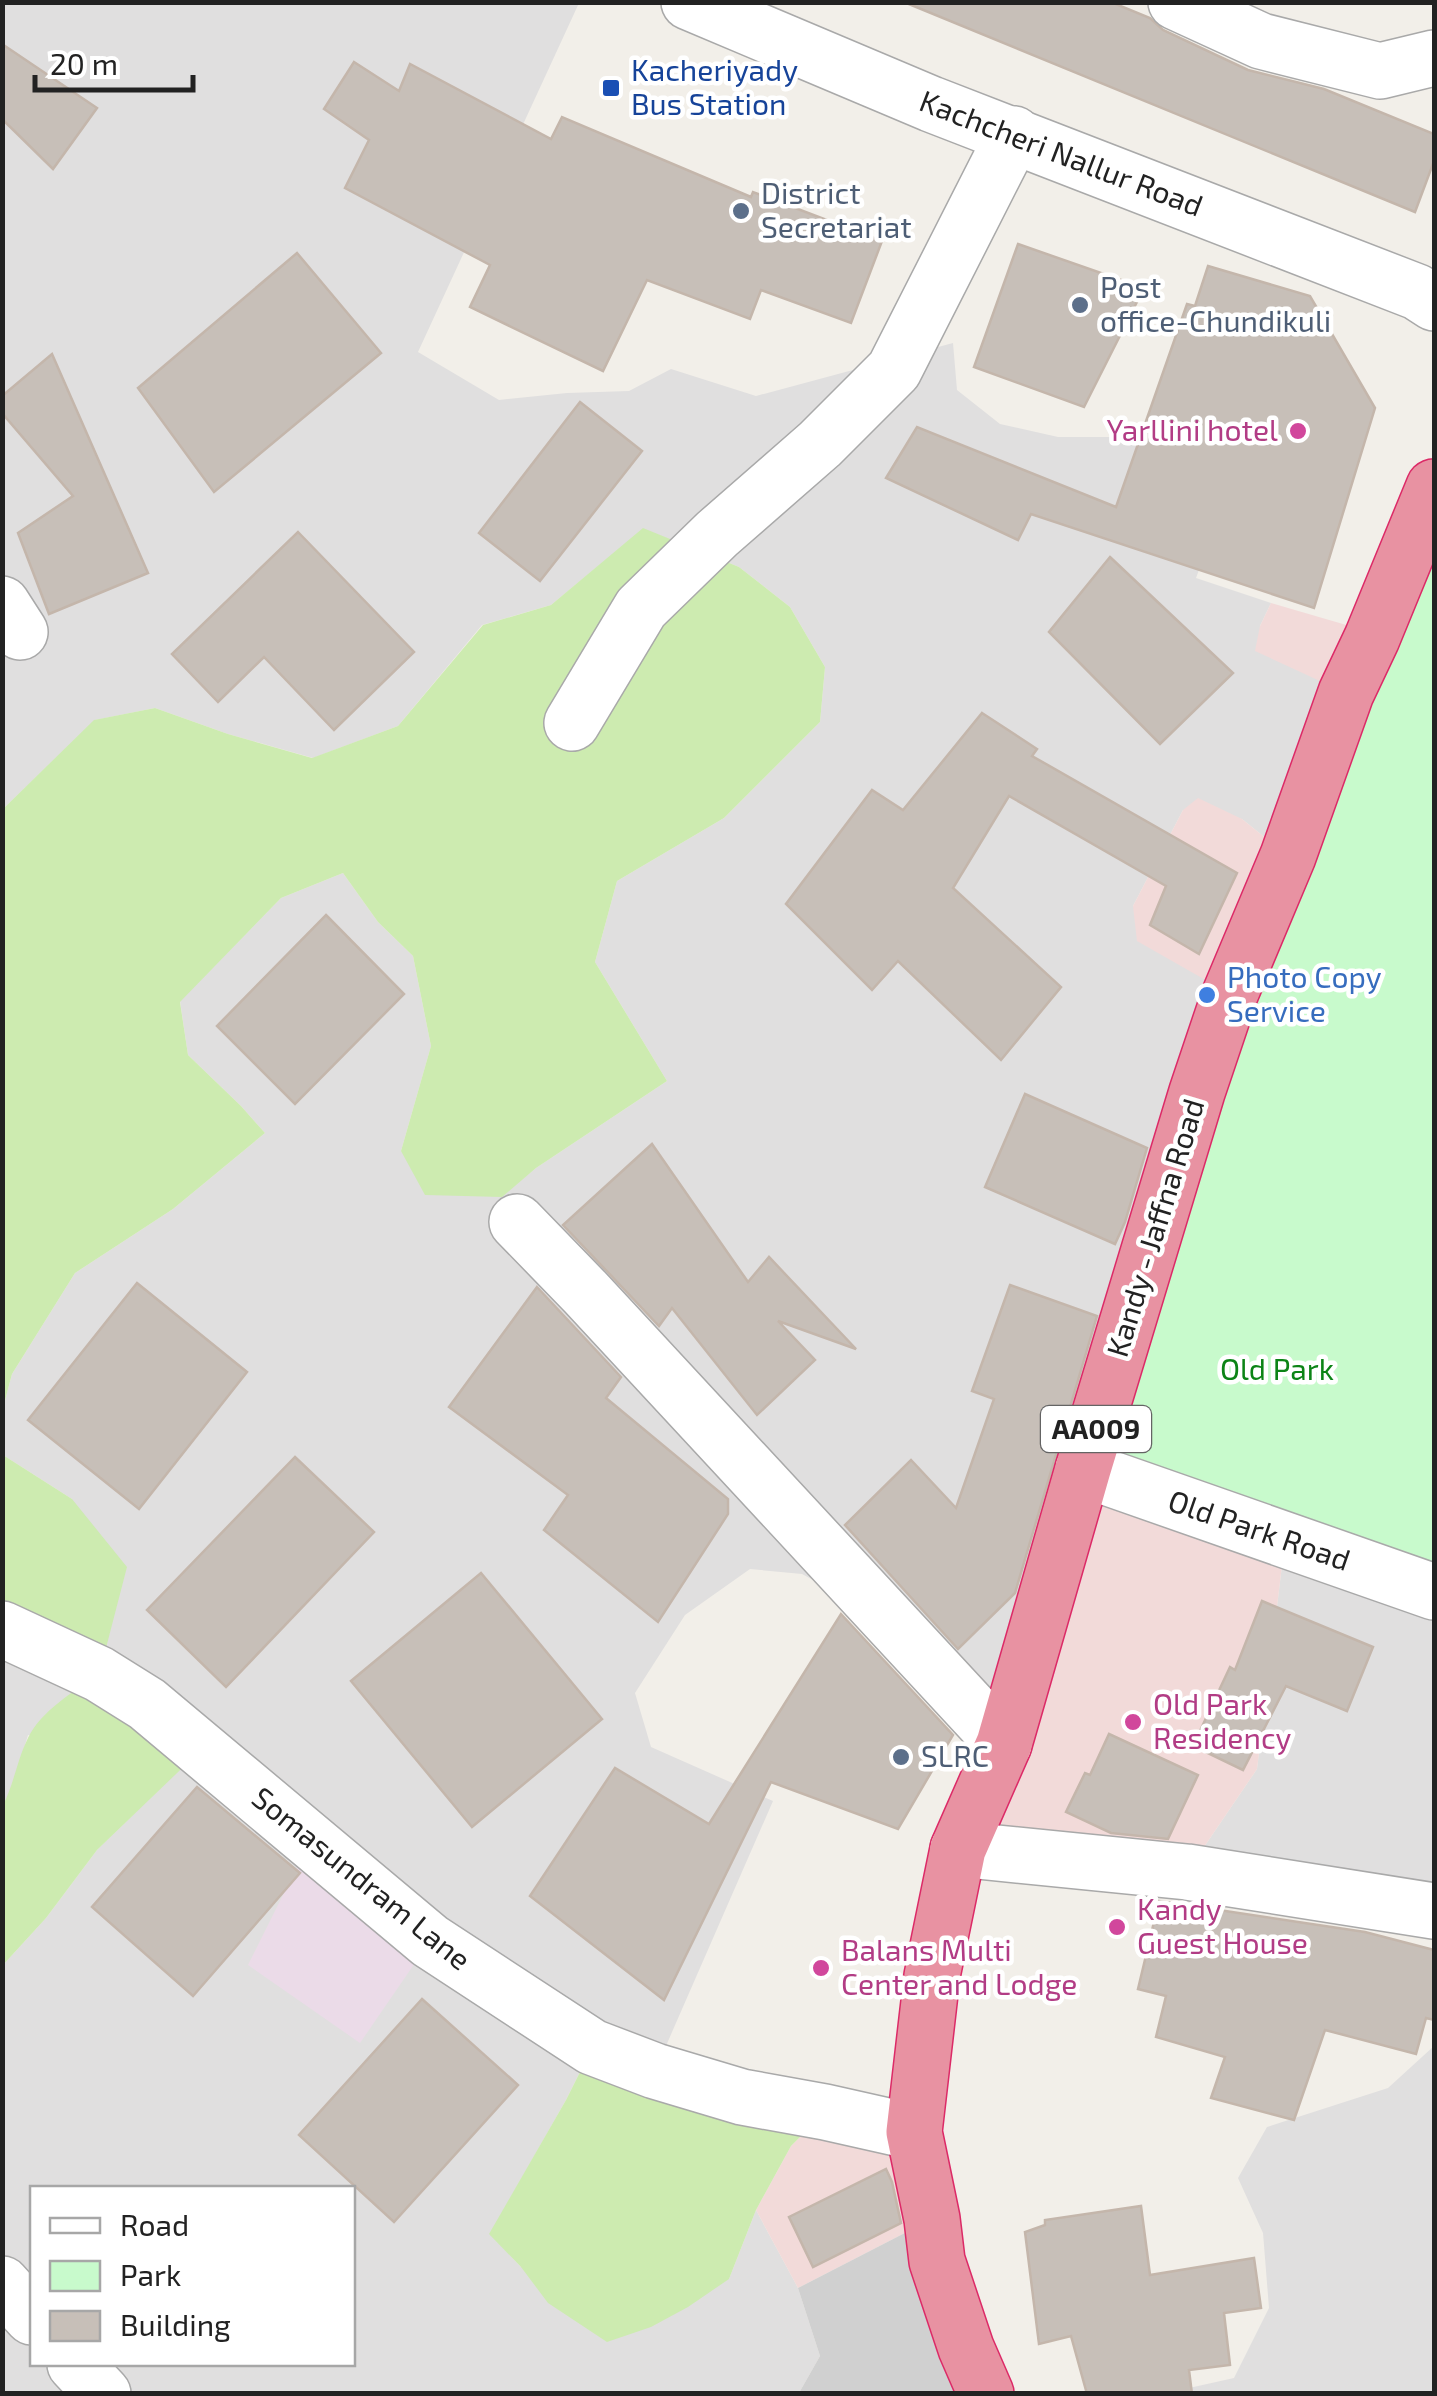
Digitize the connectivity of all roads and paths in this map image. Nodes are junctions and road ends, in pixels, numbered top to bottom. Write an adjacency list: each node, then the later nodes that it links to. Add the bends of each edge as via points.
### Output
1 (689, 2): 4 (street, Kachcheri Nallur Road)
2 (1176, 2): 3 (street, via 1261,41 1380,71)
3 (1434, 58)
4 (1014, 134): 5 (street, Kachcheri Nallur Road); 7 (street, via 894,370 642,608)
5 (1434, 302)
6 (1434, 487): 9 (highway, Kandy - Jaffna Road / AA009, via 1346,692 1230,994)
7 (572, 723)
8 (517, 1222): 12 (street)
9 (1084, 1469): 10 (street, Old Park Road); 12 (highway, Kandy - Jaffna Road / AA009)
10 (1434, 1592)
11 (2, 1629): 15 (street, Somasundram Lane, via 147,1704 430,1941 592,2048 742,2097)
12 (1004, 1744): 13 (highway, Kandy - Jaffna Road / AA009)
13 (958, 1848): 14 (street, via 1187,1872); 15 (highway, Kandy - Jaffna Road / AA009, via 932,1976)
14 (1434, 1911)
15 (914, 2132): 20 (highway, Kandy - Jaffna Road / AA009, via 938,2262)
16 (2, 2284): 17 (street)
17 (30, 2315)
18 (77, 2366): 19 (street)
19 (103, 2394)
20 (986, 2394)

